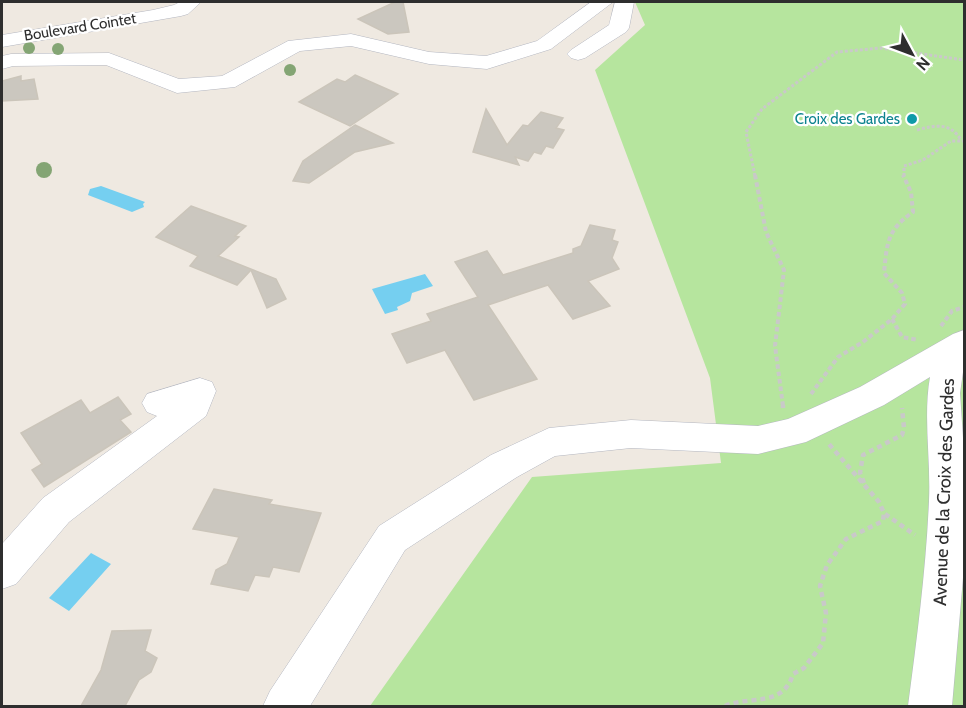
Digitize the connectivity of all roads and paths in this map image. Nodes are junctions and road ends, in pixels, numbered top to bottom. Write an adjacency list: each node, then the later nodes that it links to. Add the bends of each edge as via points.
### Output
1 (191, 2): 4 (street, Boulevard Cointet, via 181,10 153,16)
2 (603, 2): 7 (street, via 544,45 487,63 429,58 351,40 295,45 227,82 177,86 109,59)
3 (624, 2): 5 (street, via 619,28)
4 (2, 41)
5 (578, 54)
6 (964, 60): 14 (path, via 881,48 837,52 762,109 746,132 766,232 784,270 775,346)
7 (2, 63)
8 (917, 130): 9 (path, via 939,125 956,131)
9 (963, 140): 11 (path, via 951,141 923,160 904,166 913,212 897,223 887,244 884,273 902,293 905,304)
10 (964, 307): 12 (path, via 952,311)
11 (892, 319): 12 (path, via 902,337); 14 (path, via 838,357)
12 (933, 344): 14 (street, via 872,396); 15 (path, via 918,385 901,406 902,435 863,455 860,473); 19 (street, Avenue de la Croix des Gardes, via 944,393 948,472 946,558)
13 (159, 403): 16 (street, via 200,391 194,407 56,510)
14 (798, 411): 15 (path); 17 (street, via 794,432 758,440 631,434 549,442 504,466 392,538)
15 (865, 487): 18 (path, via 879,502 883,520 846,539 827,565 820,586 825,631 818,651 804,668 793,674 790,686 770,701)
16 (2, 571)
17 (285, 706)
18 (725, 706)
19 (930, 706)

